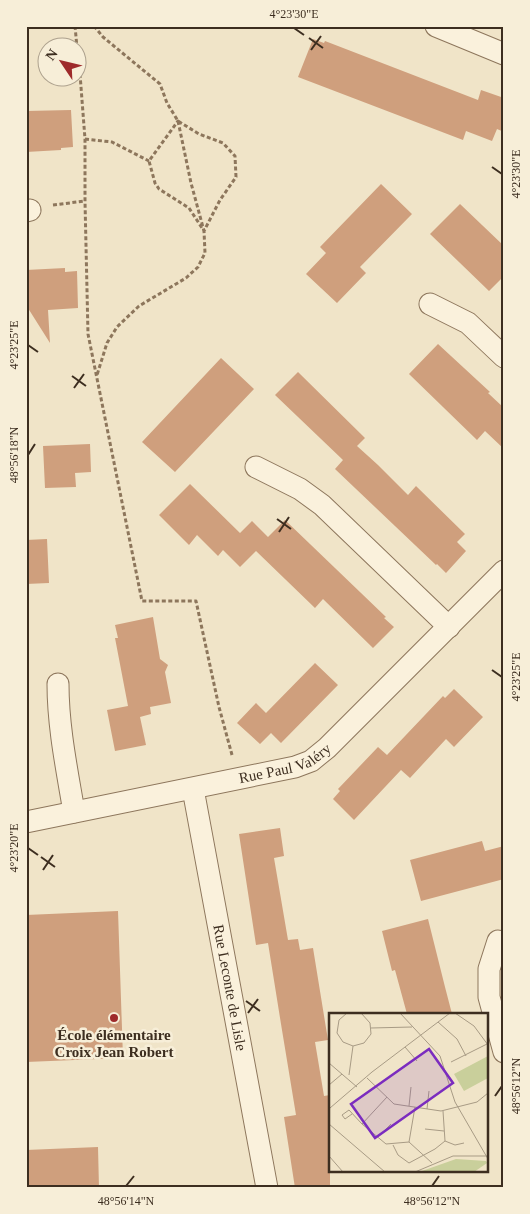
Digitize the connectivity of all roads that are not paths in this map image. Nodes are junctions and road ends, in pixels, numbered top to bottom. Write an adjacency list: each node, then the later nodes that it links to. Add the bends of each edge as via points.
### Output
1 (436, 26): 2 (street)
2 (504, 54)
3 (430, 304): 4 (street, via 468,323)
4 (504, 357)
5 (256, 467): 7 (street, via 300,489 322,505)
6 (503, 572): 7 (street, Rue Paul Valéry)
7 (449, 626): 9 (street, Rue Paul Valéry, via 312,761)
8 (58, 684): 10 (street, via 60,724)
9 (192, 789): 10 (street, Rue Paul Valéry); 14 (street, Rue Leconte de Lisle)
10 (74, 812): 11 (street, Rue Paul Valéry)
11 (26, 822)
12 (498, 941): 13 (street, via 489,969 488,997)
13 (504, 1052)
14 (268, 1188)

